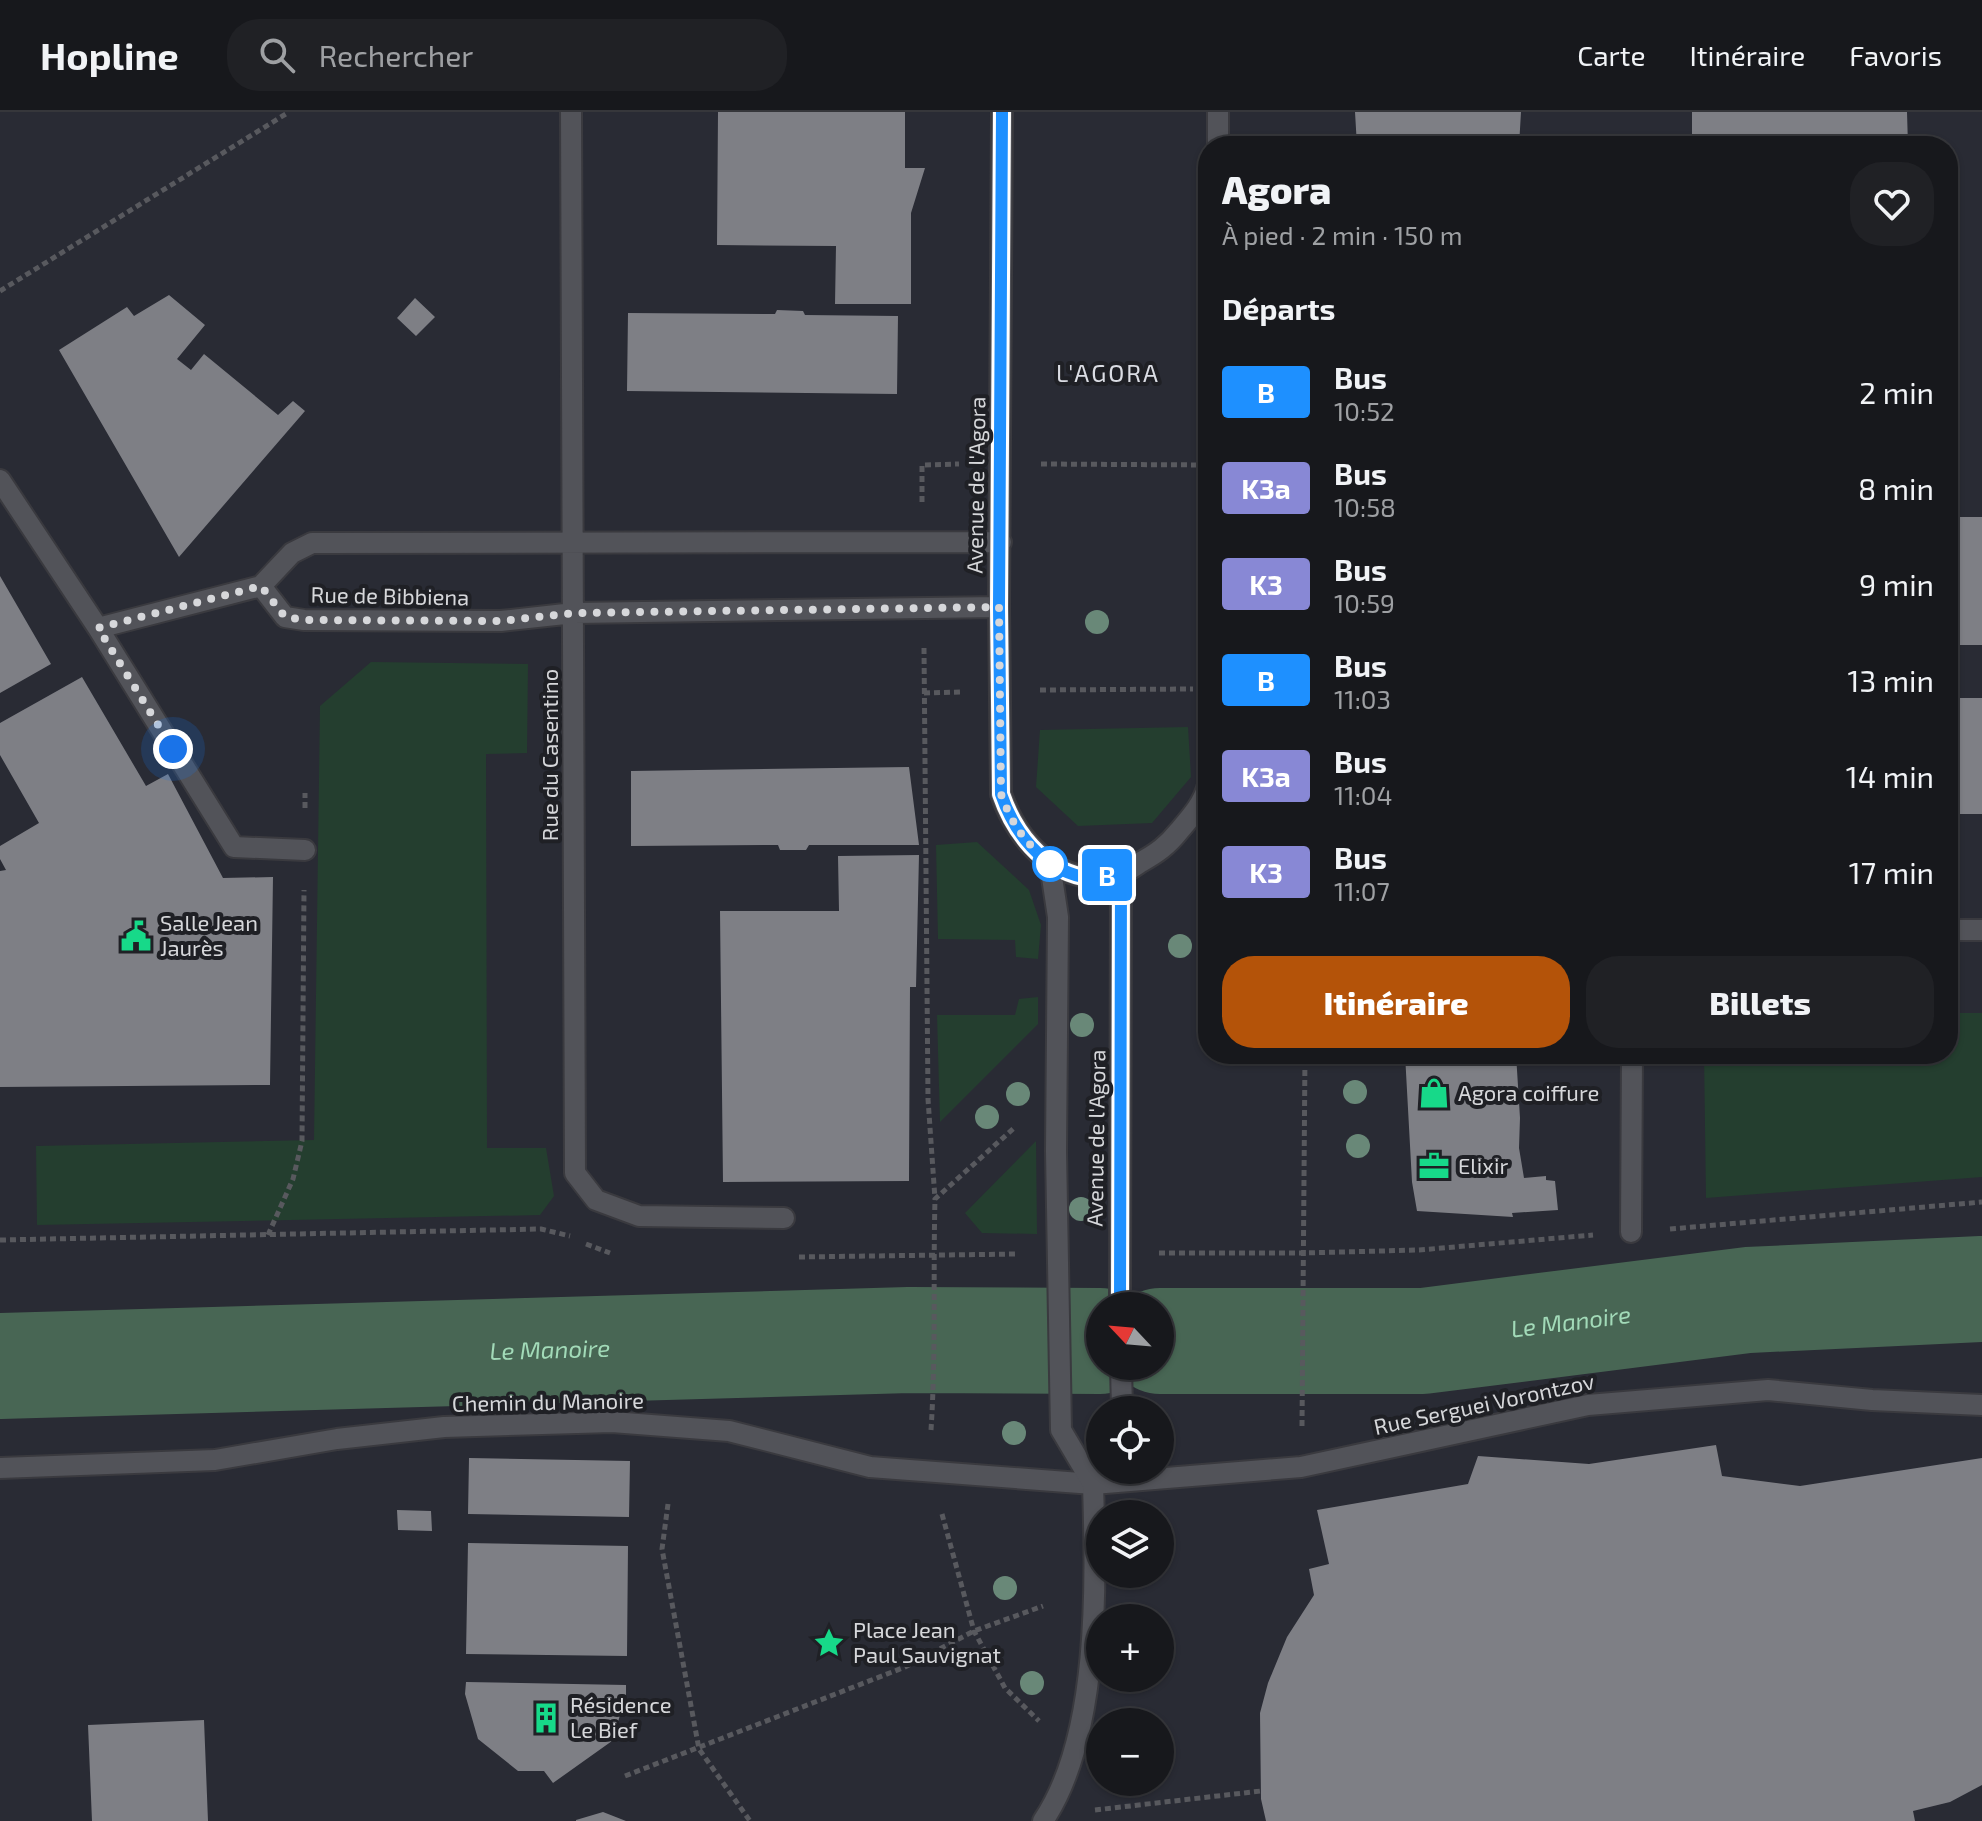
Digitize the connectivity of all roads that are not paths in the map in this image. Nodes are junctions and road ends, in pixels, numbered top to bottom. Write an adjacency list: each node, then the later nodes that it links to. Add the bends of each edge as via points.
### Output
1 (571, 112): 6 (street, Rue du Casentino)
2 (1002, 112): 7 (street, Avenue de l'Agora)
3 (1218, 112): 4 (street)
4 (1218, 136)
5 (0, 480): 11 (street)
6 (573, 541): 7 (street); 8 (street, via 312,543 292,553); 10 (street, Rue du Casentino)
7 (1001, 542): 9 (street, Avenue de l'Agora)
8 (261, 586): 10 (street, Rue de Bibbiena, via 285,617 304,620 501,621); 11 (street)
9 (999, 607): 10 (street, Rue de Bibbiena); 14 (street, Avenue de l'Agora, via 1001,794 1010,819)
10 (574, 613): 19 (street, Rue du Casentino, via 575,1173 596,1200 639,1216)
11 (98, 628): 13 (street, via 234,847)
12 (1198, 807): 15 (street, Avenue de l'Agora, via 1165,849)
13 (305, 850)
14 (1050, 864): 15 (street, Avenue de l'Agora, via 1085,878); 23 (street, via 1058,917 1061,1430)
15 (1121, 874): 21 (street, Avenue de l'Agora)
16 (1958, 930): 17 (street)
17 (1982, 930)
18 (1632, 1064): 20 (street)
19 (784, 1218)
20 (1631, 1232)
21 (1120, 1292)
22 (1982, 1405): 25 (street, Rue Serguei Vorontzov, via 1768,1390 1588,1405 1301,1467)
23 (1086, 1463)
24 (0, 1468): 26 (street, Chemin du Manoire, via 215,1460 444,1427 612,1422 729,1431 870,1467)
25 (1174, 1473)
26 (1086, 1477)
27 (1097, 1484): 28 (street, via 1086,1693 1075,1751)
28 (1043, 1821)

